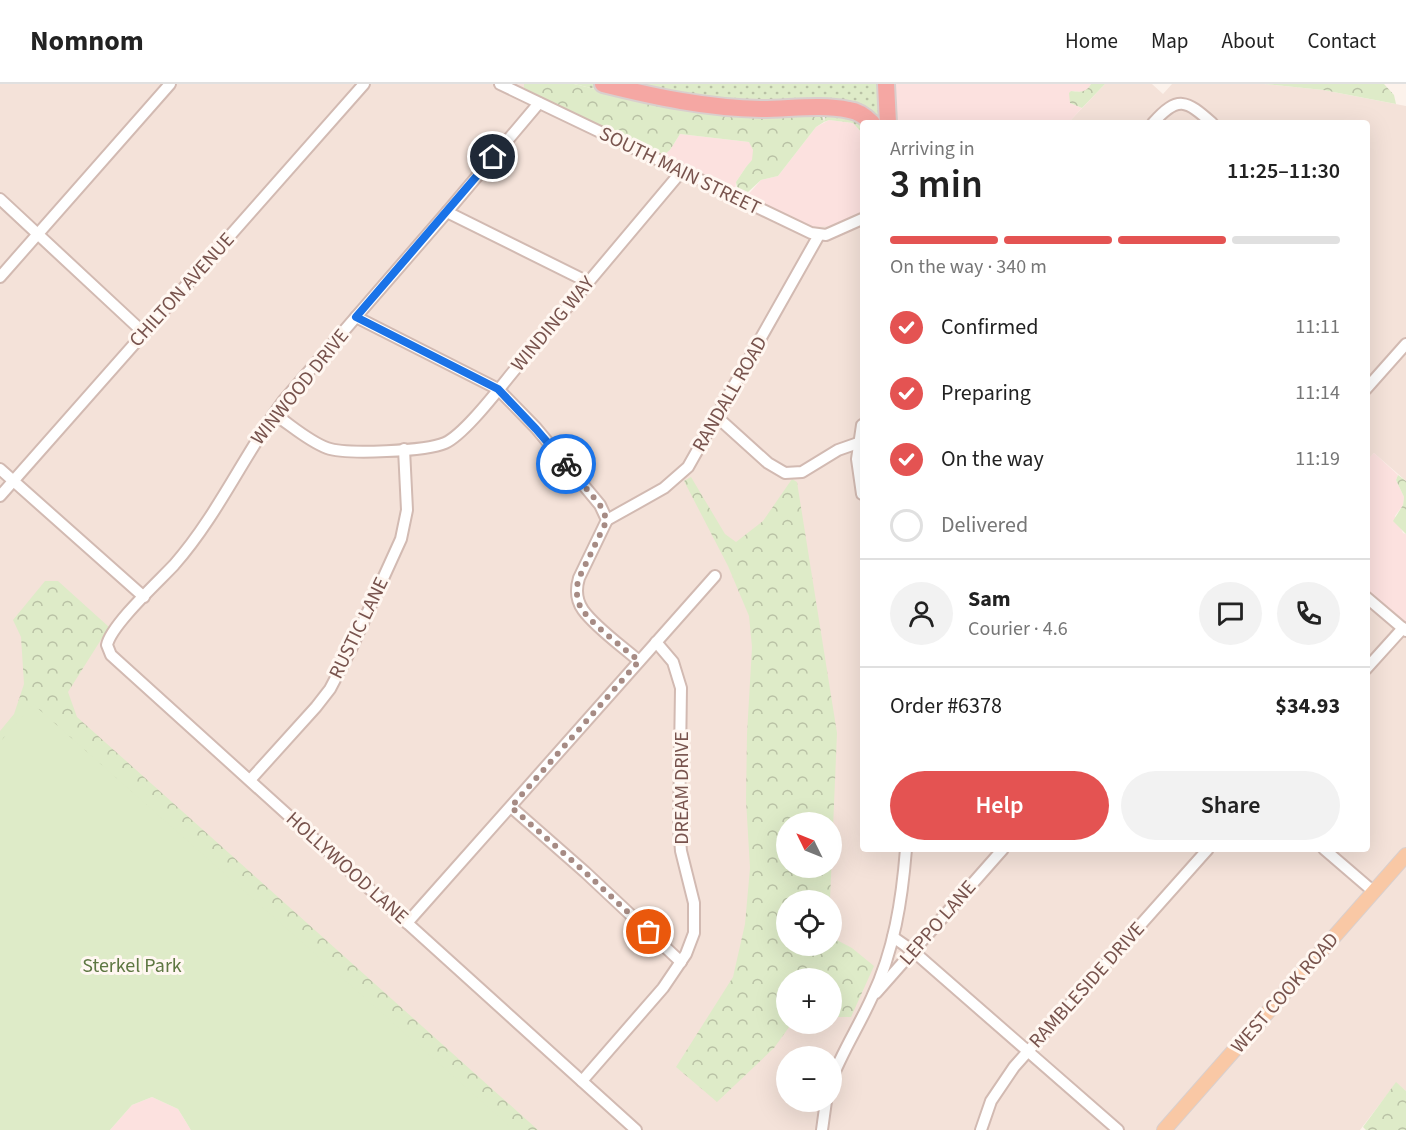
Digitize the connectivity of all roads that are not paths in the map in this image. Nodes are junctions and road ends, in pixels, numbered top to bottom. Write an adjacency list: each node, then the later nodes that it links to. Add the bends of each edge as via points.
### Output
1 (170, 84): 15 (street)
2 (364, 84): 20 (street, CHILTON AVENUE)
3 (500, 84): 6 (street, SOUTH MAIN STREET)
4 (603, 84): 7 (highway, via 714,106 851,110)
5 (886, 84): 8 (highway)
6 (539, 103): 11 (street, SOUTH MAIN STREET); 13 (street, WINWOOD DRIVE)
7 (868, 120)
8 (888, 120)
9 (1156, 120): 10 (street, via 1176,103 1187,104)
10 (1208, 120)
11 (681, 171): 16 (street, SOUTH MAIN STREET); 18 (street, WINDING WAY)
12 (0, 200): 15 (street)
13 (447, 212): 18 (street); 19 (street, WINWOOD DRIVE)
14 (860, 220): 16 (street)
15 (38, 234): 17 (street); 20 (street)
16 (819, 235): 25 (street, RANDALL ROAD)
17 (0, 277)
18 (588, 282): 23 (street, WINDING WAY)
19 (356, 317): 23 (street); 24 (street, WINWOOD DRIVE)
20 (144, 333): 31 (street, CHILTON AVENUE)
21 (1406, 344): 22 (street)
22 (1370, 384)
23 (498, 389): 28 (street, WINDING WAY, via 446,442); 33 (street, via 600,505)
24 (274, 414): 28 (street, WINDING WAY, via 328,448 352,452); 35 (street, WINWOOD DRIVE, via 213,513 176,563)
25 (717, 417): 27 (street, via 768,463 785,473 802,472); 33 (street, RANDALL ROAD, via 688,466 672,482)
26 (860, 434): 27 (street)
27 (858, 443): 29 (street)
28 (404, 449): 41 (street, RUSTIC LANE, via 405,525 376,596 330,689)
29 (860, 459)
30 (0, 469): 31 (street)
31 (14, 481): 32 (street, CHILTON AVENUE); 35 (street)
32 (0, 496)
33 (607, 520): 39 (street, via 576,586 579,603)
34 (715, 576): 38 (street)
35 (144, 597): 41 (street, HOLLYWOOD LANE, via 110,635 108,650)
36 (1370, 600): 37 (street)
37 (1404, 630): 40 (street)
38 (656, 642): 39 (street); 52 (street, DREAM DRIVE, via 673,662 682,695 679,827 695,911 692,939)
39 (639, 661): 42 (street)
40 (1370, 665)
41 (250, 780): 49 (street, HOLLYWOOD LANE)
42 (511, 807): 49 (street); 52 (street)
43 (906, 852): 50 (street)
44 (1000, 852): 51 (street, LEPPO LANE)
45 (1205, 852): 54 (street, RAMBLESIDE DRIVE)
46 (1327, 852): 48 (street)
47 (1406, 855): 48 (main road, WEST COOK ROAD)
48 (1374, 892): 62 (main road, WEST COOK ROAD)
49 (407, 923): 56 (street, HOLLYWOOD LANE)
50 (893, 938): 51 (street); 53 (street)
51 (913, 951): 53 (street, LEPPO LANE); 54 (street)
52 (681, 962): 56 (street, DREAM DRIVE)
53 (872, 997): 55 (street)
54 (1029, 1051): 60 (street, RAMBLESIDE DRIVE, via 997,1090); 61 (street)
55 (842, 1056)
56 (582, 1081): 58 (street, HOLLYWOOD LANE)
57 (824, 1112): 59 (street)
58 (636, 1130)
59 (822, 1130)
60 (981, 1130)
61 (1118, 1130)
62 (1164, 1130)

